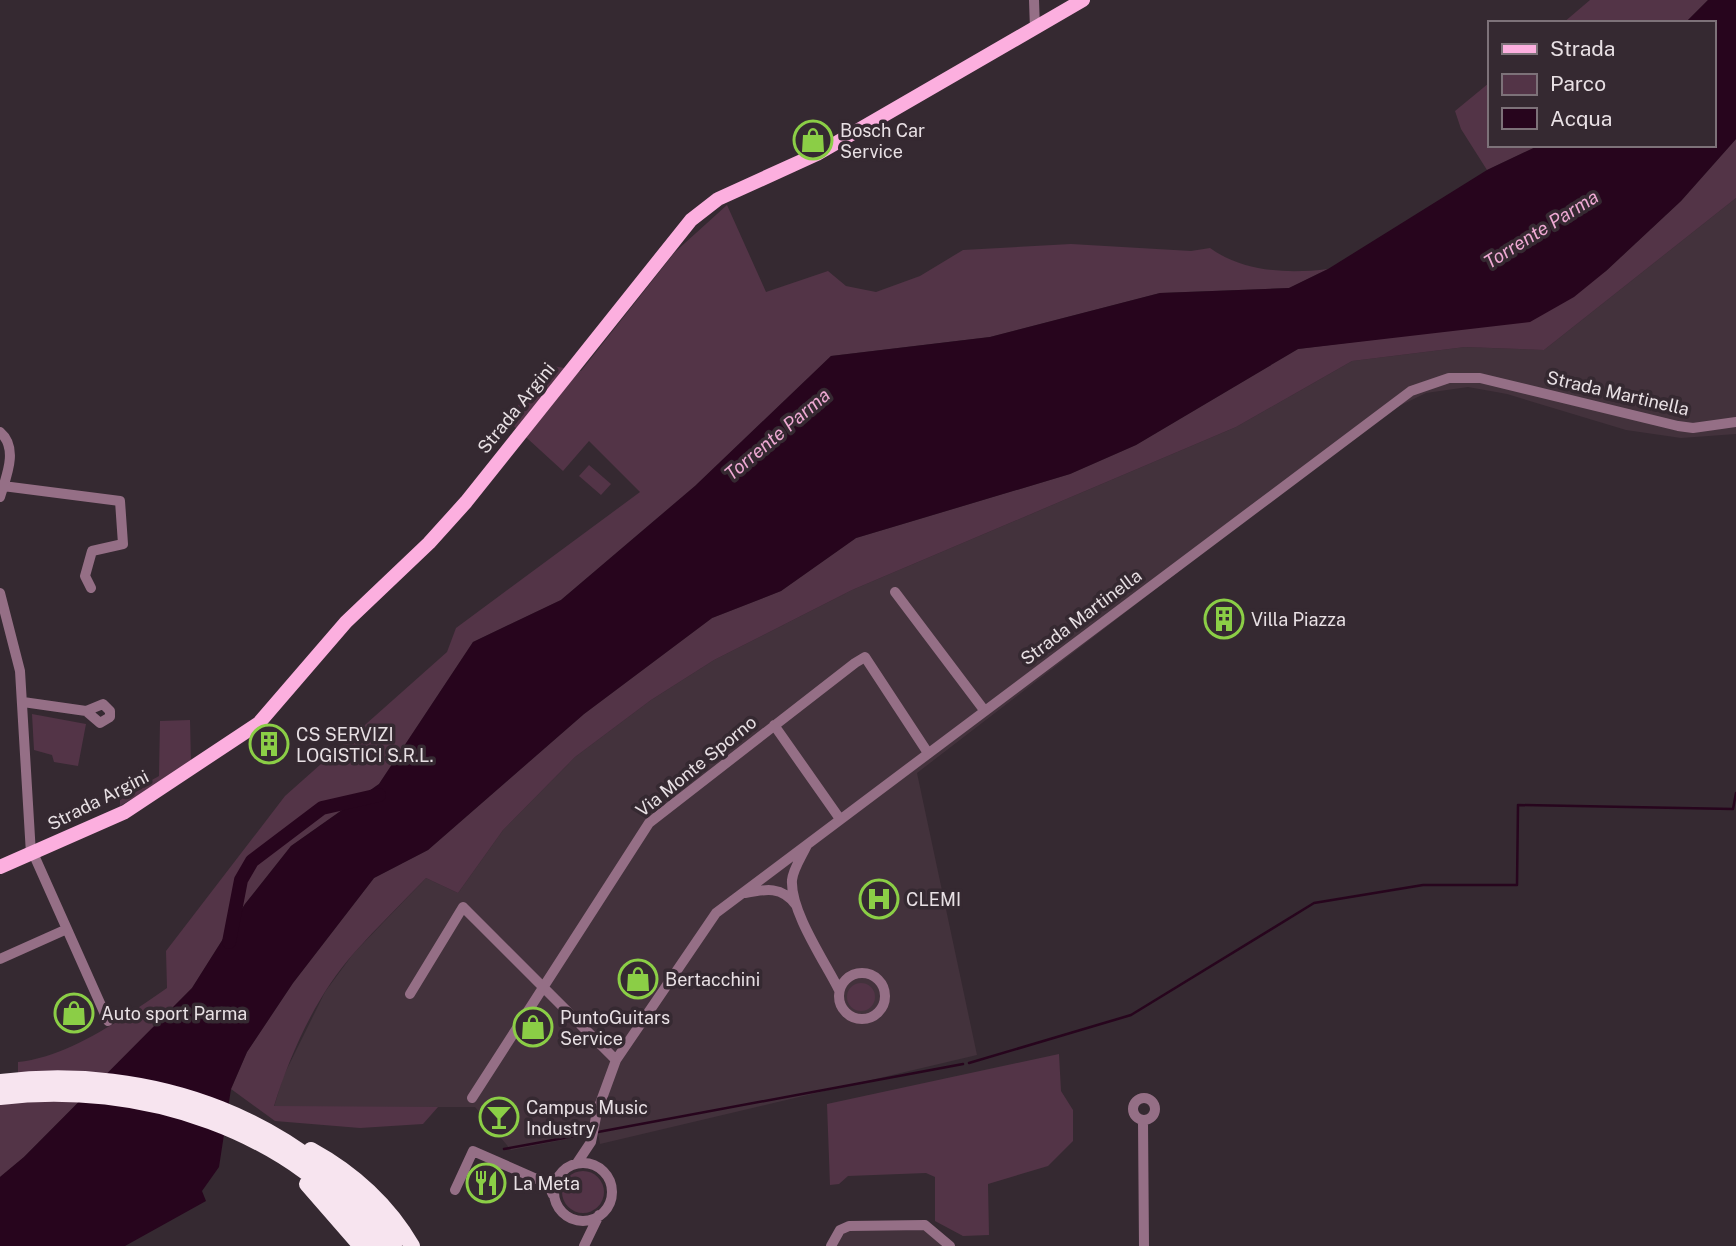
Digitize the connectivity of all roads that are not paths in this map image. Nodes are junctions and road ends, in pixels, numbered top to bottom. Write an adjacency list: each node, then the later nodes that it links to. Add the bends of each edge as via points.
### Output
1 (1034, 0): 3 (street)
2 (1083, 0): 3 (main road, Strada Argini)
3 (1035, 29): 17 (main road, Strada Argini, via 817,154 718,199 691,220 466,502 341,626 268,714 133,807)
4 (1736, 422): 11 (street, Strada Martinella, via 1678,426 1480,378 1425,384)
5 (0, 432): 6 (street, via 8,439 10,450)
6 (2, 491): 7 (street, via 120,501 123,544 93,550 85,576)
7 (91, 588)
8 (895, 592): 11 (street)
9 (0, 593): 10 (street, via 16,649)
10 (23, 702): 12 (street); 17 (street)
11 (984, 710): 14 (street, Strada Martinella)
12 (86, 711)
13 (774, 725): 14 (street, Via Monte Sporno, via 865,657); 15 (street); 28 (street, Via Monte Sporno, via 649,823)
14 (928, 753): 15 (street, Strada Martinella)
15 (840, 819): 16 (street, Strada Martinella)
16 (808, 844): 19 (street, Strada Martinella); 20 (street)
17 (32, 853): 18 (main road, Strada Argini); 24 (street)
18 (0, 867)
19 (775, 868): 20 (street); 21 (street); 22 (street, Strada Martinella)
20 (792, 881): 23 (street)
21 (779, 890): 22 (street); 23 (street)
22 (740, 894): 32 (street, Strada Martinella, via 716,913)
23 (798, 907): 26 (street)
24 (67, 929): 25 (street); 31 (street)
25 (0, 959)
26 (831, 973): 27 (street); 29 (street)
27 (851, 976): 29 (street); 29 (street, via 866,973 879,981 885,997 880,1011 864,1019 850,1016 841,1006)
28 (545, 989): 30 (street, via 464,907); 32 (street); 36 (street, Via Monte Sporno)
29 (839, 990)
30 (410, 993)
31 (108, 1021)
32 (616, 1060): 40 (street, Strada Martinella)
33 (0, 1082): 34 (highway)
34 (20, 1087): 35 (highway); 39 (highway, via 70,1077 134,1083 189,1097)
35 (0, 1097)
36 (472, 1098)
37 (1143, 1121): 56 (street)
38 (256, 1125): 39 (highway); 52 (highway, via 331,1177); 53 (highway, via 271,1128 346,1172 388,1211)
39 (237, 1128): 50 (highway, via 299,1176); 51 (highway, via 335,1197)
40 (591, 1142): 41 (street, Strada Martinella); 42 (street)
41 (577, 1163): 42 (street); 43 (street, Strada Martinella)
42 (599, 1167): 47 (street, via 612,1191)
43 (565, 1169): 44 (street, Strada Martinella, via 548,1176); 46 (street, via 556,1182)
44 (528, 1175): 45 (street, via 473,1151); 46 (street, via 548,1184)
45 (455, 1190)
46 (555, 1198): 48 (street, via 562,1211)
47 (599, 1215): 48 (street); 49 (street)
48 (575, 1219): 49 (street)
49 (584, 1243)
50 (361, 1246)
51 (379, 1246)
52 (394, 1246)
53 (412, 1246)
54 (831, 1246): 55 (street, via 840,1230 849,1226 925,1225)
55 (950, 1246)
56 (1144, 1246)

